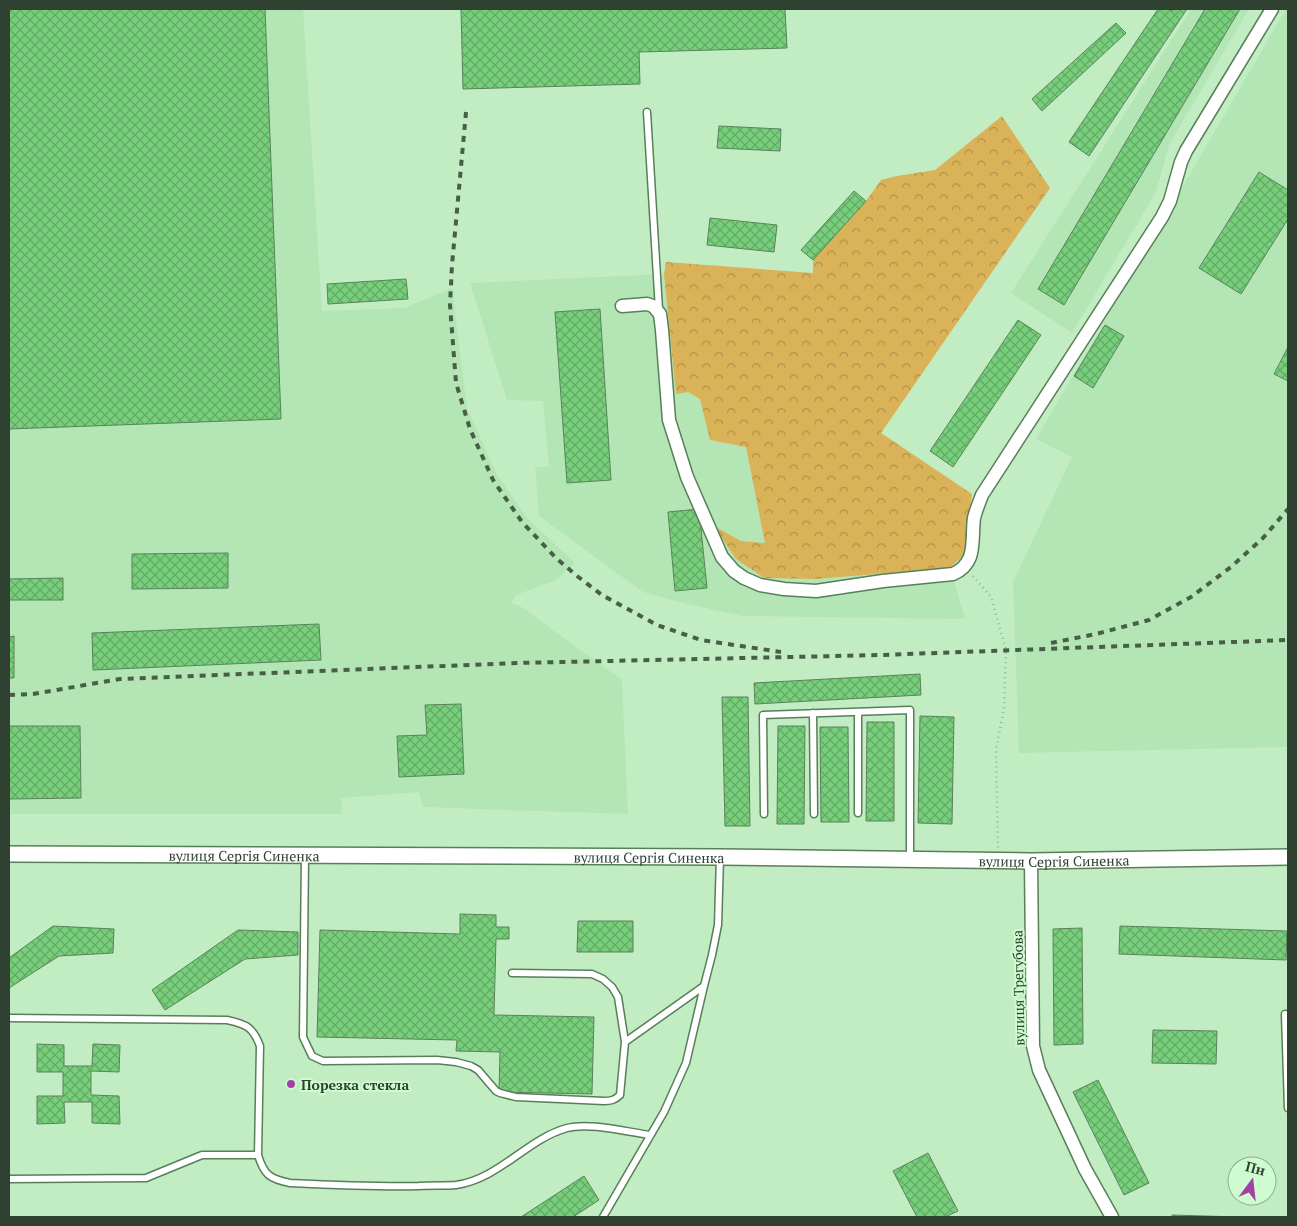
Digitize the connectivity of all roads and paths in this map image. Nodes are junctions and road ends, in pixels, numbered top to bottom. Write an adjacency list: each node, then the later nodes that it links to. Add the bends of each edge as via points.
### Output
1 (1272, 9): 5 (street, via 1186,151 1170,201 1158,224 982,495 974,519 970,559)
2 (647, 112): 4 (lane)
3 (622, 306): 4 (street, via 647,304)
4 (660, 314): 5 (street, via 669,420 687,477 722,557 734,571 760,585 816,591 953,574)
5 (965, 567): 16 (path, via 991,597 1006,650 1004,708 996,750)
6 (858, 712): 7 (lane); 8 (lane); 15 (lane, via 910,710)
7 (813, 713): 9 (lane, via 763,715); 10 (lane)
8 (858, 813)
9 (764, 814)
10 (814, 814)
11 (9, 854): 12 (street, вулиця Сергія Синенка)
12 (305, 855): 13 (street, вулиця Сергія Синенка); 22 (lane, via 303,1037 312,1056 323,1061 456,1062 478,1070 500,1093 516,1097 604,1101 620,1095)
13 (720, 856): 15 (street, вулиця Сергія Синенка); 19 (lane, via 718,925)
14 (1288, 857): 17 (street, вулиця Сергія Синенка)
15 (910, 859): 16 (street, вулиця Сергія Синенка)
16 (998, 860): 17 (street, вулиця Сергія Синенка)
17 (1031, 861): 28 (street, вулиця Трегубова, via 1033,1046 1039,1070)
18 (512, 973): 22 (lane, via 592,974 603,979 618,997)
19 (704, 986): 22 (lane); 24 (lane, via 686,1063)
20 (1285, 1014): 23 (lane)
21 (9, 1018): 25 (lane, via 239,1022 256,1035 260,1046)
22 (625, 1042)
23 (1288, 1108)
24 (650, 1135): 25 (lane, via 592,1127 569,1128 551,1134 487,1174 456,1185 290,1183 268,1176); 27 (lane)
25 (258, 1155): 26 (lane, via 202,1155 146,1178)
26 (9, 1179)
27 (602, 1217)
28 (1112, 1217)

